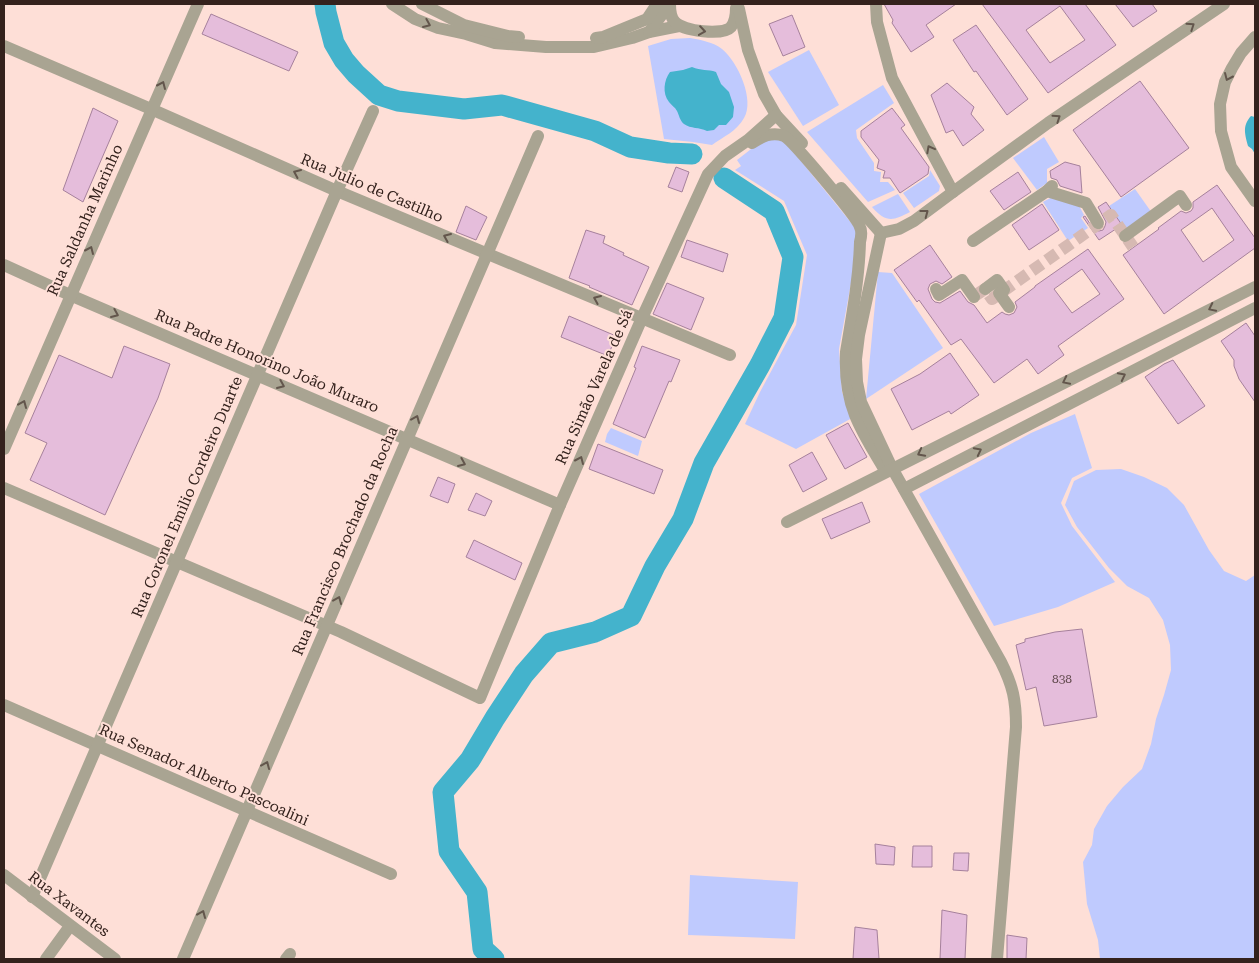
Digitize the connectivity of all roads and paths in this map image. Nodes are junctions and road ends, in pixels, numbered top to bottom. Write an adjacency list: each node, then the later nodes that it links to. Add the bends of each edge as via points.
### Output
1 (198, 4): 17 (street, Rua Saldanha Marinho, one-way to 1)
2 (392, 4): 13 (street, one-way to 13, via 438,28)
3 (403, 4): 13 (street, via 420,8)
4 (422, 4): 5 (street, via 464,25 508,36 563,42 603,37 647,19)
5 (657, 4)
6 (670, 4): 10 (street, via 670,14); 12 (street)
7 (736, 4): 11 (street); 16 (street)
8 (876, 4): 23 (street, one-way to 8, via 892,78 877,22)
9 (1224, 4): 23 (street, one-way to 9, via 1048,123)
10 (679, 26): 11 (street, one-way to 11, via 713,32); 12 (street)
11 (730, 28): 16 (street)
12 (649, 32): 13 (street, via 594,46 546,48 495,43)
13 (466, 34)
14 (1255, 38): 24 (street, one-way to 24, via 1241,52 1232,68 1220,104 1221,131 1231,167)
15 (4, 46): 17 (street, Rua Julio de Castilho)
16 (748, 50): 19 (street, via 764,94)
17 (151, 109): 22 (street, Rua Julio de Castilho, one-way to 17); 35 (street, Rua Saldanha Marinho, one-way to 17)
18 (374, 111): 22 (street, Rua Coronel Emilio Cordeiro Duarte)
19 (776, 115): 27 (street); 39 (street, Rua Simão Varela de Sá, via 708,174)
20 (538, 136): 30 (street, Rua Francisco Brochado da Rocha)
21 (722, 166): 44 (street, via 763,136 784,136 835,192 861,228 860,258 846,352 848,393 856,417)
22 (337, 191): 30 (street, Rua Julio de Castilho, one-way to 22); 41 (street, Rua Coronel Emilio Cordeiro Duarte)
23 (953, 192): 27 (street, one-way to 23, via 914,221)
24 (1255, 201)
25 (1186, 205): 28 (street, via 1180,196)
26 (1098, 223): 29 (street, via 1086,203 1050,189)
27 (881, 233): 44 (street, via 858,335 856,359 861,402)
28 (1125, 236)
29 (973, 241)
30 (487, 254): 39 (street, Rua Julio de Castilho, one-way to 30); 42 (street, Rua Francisco Brochado da Rocha, one-way to 30)
31 (4, 265): 35 (street, Rua Padre Honorino João Muraro)
32 (1255, 287): 44 (street, one-way to 44)
33 (936, 289): 36 (street, via 939,295 962,280)
34 (985, 289): 37 (street, via 997,280)
35 (70, 295): 41 (street, Rua Padre Honorino João Muraro, one-way to 41); 43 (street, Rua Saldanha Marinho, one-way to 35)
36 (974, 297)
37 (1009, 307)
38 (1255, 308): 46 (street, one-way to 38)
39 (642, 318): 40 (street, Rua Julio de Castilho); 47 (street, Rua Simão Varela de Sá, one-way to 39)
40 (730, 355)
41 (258, 375): 42 (street, Rua Padre Honorino João Muraro, one-way to 42); 49 (street, Rua Coronel Emilio Cordeiro Duarte)
42 (407, 439): 47 (street, Rua Padre Honorino João Muraro, one-way to 47); 50 (street, Rua Francisco Brochado da Rocha, one-way to 42)
43 (4, 449)
44 (888, 470): 46 (street); 48 (street)
45 (4, 488): 49 (street)
46 (904, 489): 61 (street, via 1001,662 1014,695 1016,727)
47 (560, 505): 50 (street, Rua Simão Varela de Sá, via 480,698)
48 (787, 522)
49 (177, 562): 50 (street); 52 (street, Rua Coronel Emilio Cordeiro Duarte)
50 (326, 626): 53 (street, Rua Francisco Brochado da Rocha, one-way to 50)
51 (4, 705): 52 (street, Rua Senador Alberto Pascoalini)
52 (97, 746): 53 (street, Rua Senador Alberto Pascoalini); 56 (street, Rua Coronel Emilio Cordeiro Duarte)
53 (247, 811): 54 (street, Rua Senador Alberto Pascoalini); 60 (street, Rua Francisco Brochado da Rocha, one-way to 53)
54 (391, 874)
55 (4, 875): 56 (street, Rua Xavantes)
56 (32, 897): 57 (street, Rua Xavantes)
57 (70, 926): 58 (street); 59 (street, Rua Xavantes)
58 (46, 959)
59 (115, 959)
60 (183, 959)
61 (998, 959)

